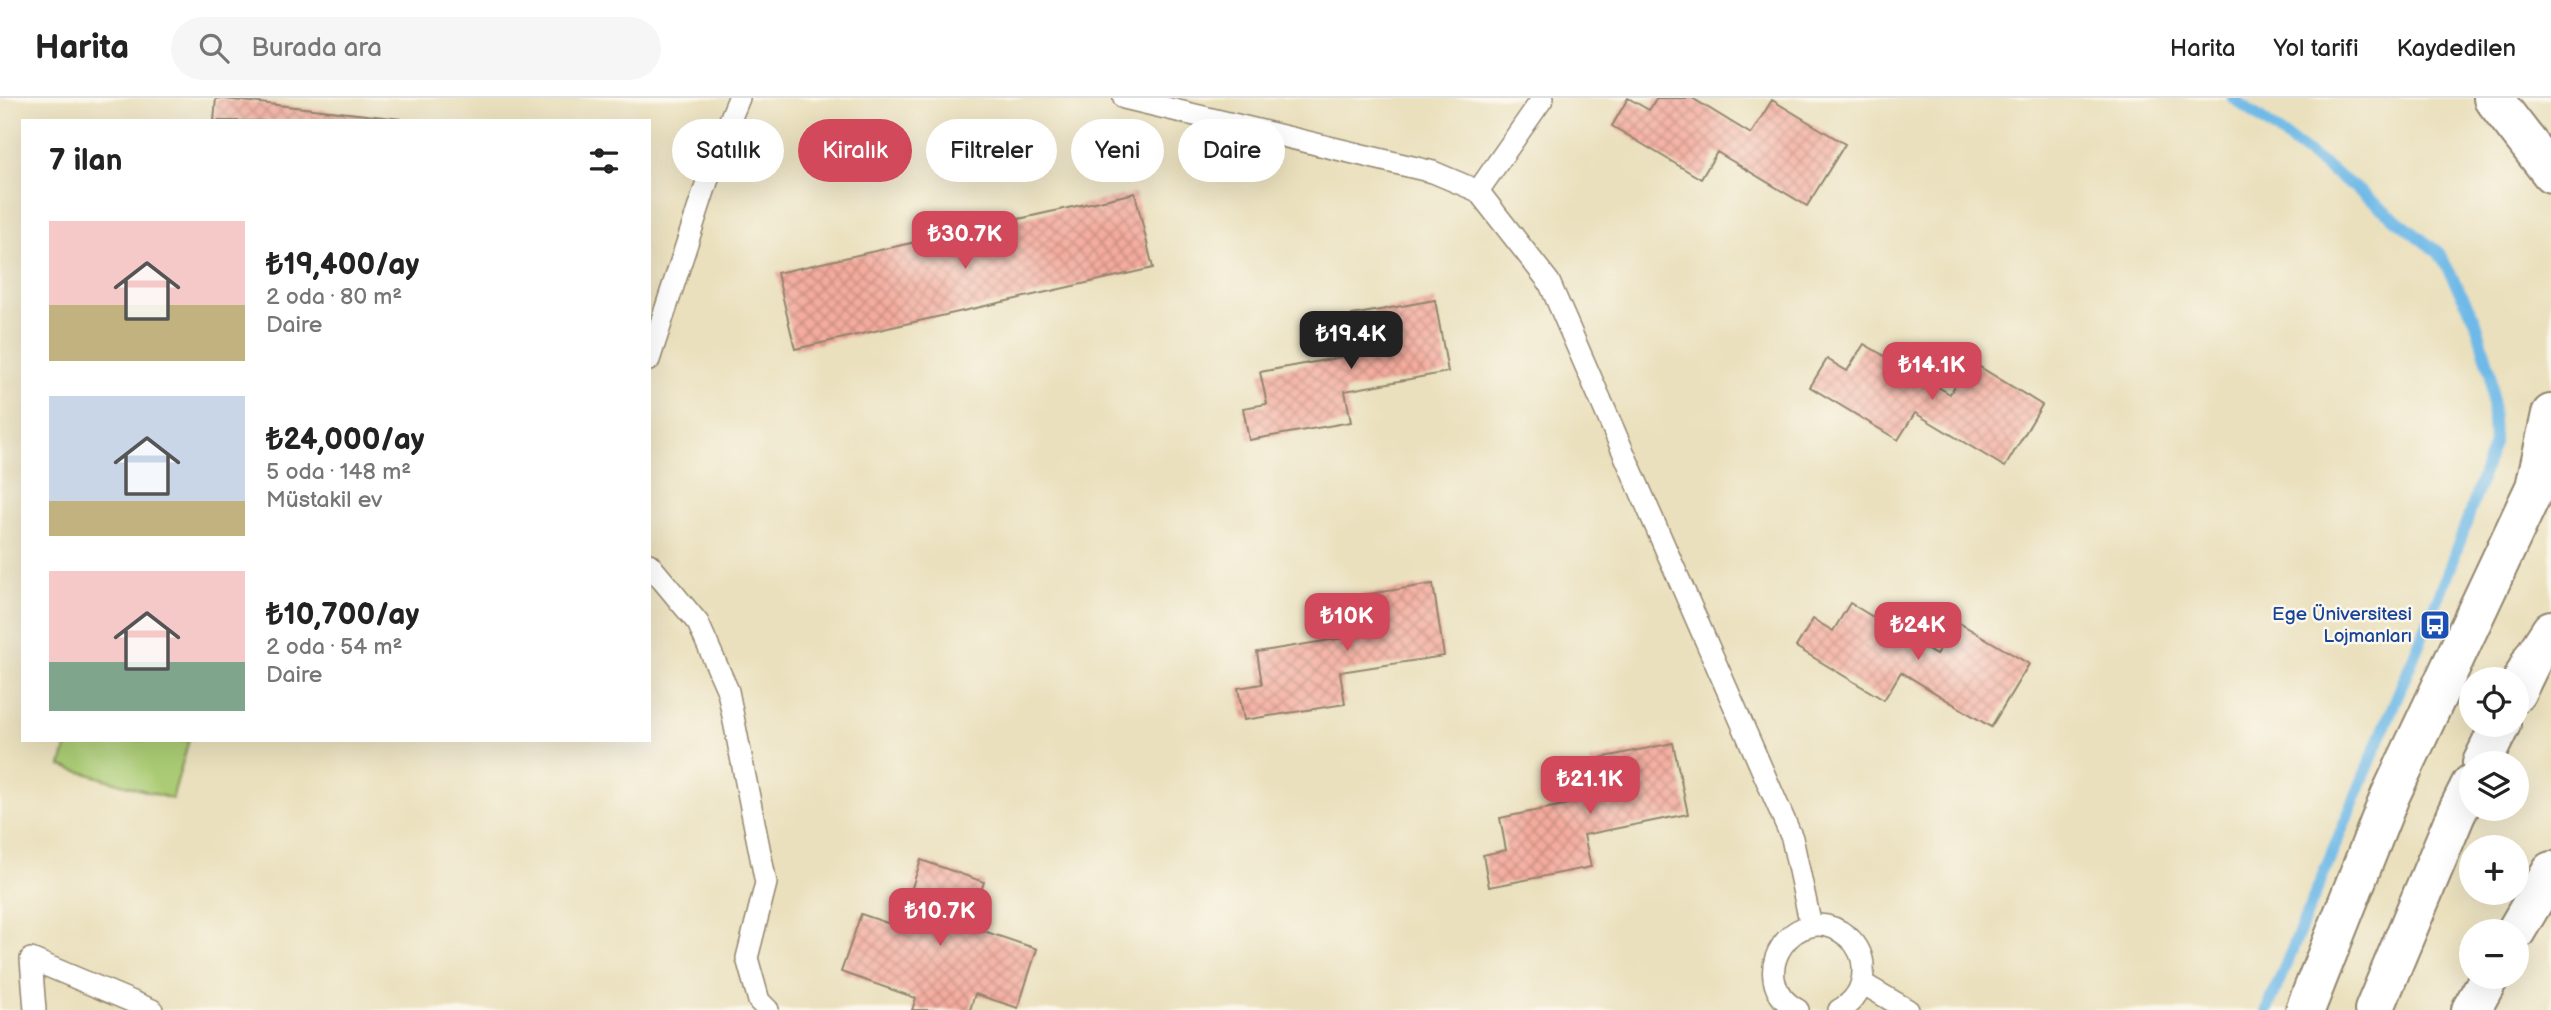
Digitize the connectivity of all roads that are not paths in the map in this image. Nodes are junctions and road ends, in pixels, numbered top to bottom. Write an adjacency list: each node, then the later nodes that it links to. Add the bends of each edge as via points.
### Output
1 (739, 98): 7 (lane, via 716,154)
2 (1124, 98): 6 (lane, via 1433,172)
3 (1543, 98): 6 (lane)
4 (2493, 98): 5 (main road)
5 (2551, 173)
6 (1478, 191): 15 (lane, via 1549,282 1792,838)
7 (651, 354)
8 (2551, 414): 24 (main road, via 2535,487 2390,796)
9 (651, 566): 21 (lane, via 698,623 728,691 766,883 747,958 760,1001)
10 (2551, 630): 11 (main road)
11 (2529, 669)
12 (2459, 810): 25 (main road)
13 (2551, 871): 14 (main road)
14 (2523, 919)
15 (1811, 926): 16 (lane, via 1840,930 1852,940 1864,967); 18 (lane, via 1785,940 1773,967 1774,981)
16 (1862, 983): 22 (lane, via 1856,996); 23 (lane)
17 (2483, 989): 26 (main road)
18 (1791, 1009)
19 (35, 1010): 20 (lane, via 31,959)
20 (152, 1010)
21 (768, 1010)
22 (1839, 1010)
23 (1908, 1010)
24 (2305, 1010)
25 (2374, 1010)
26 (2472, 1010)

